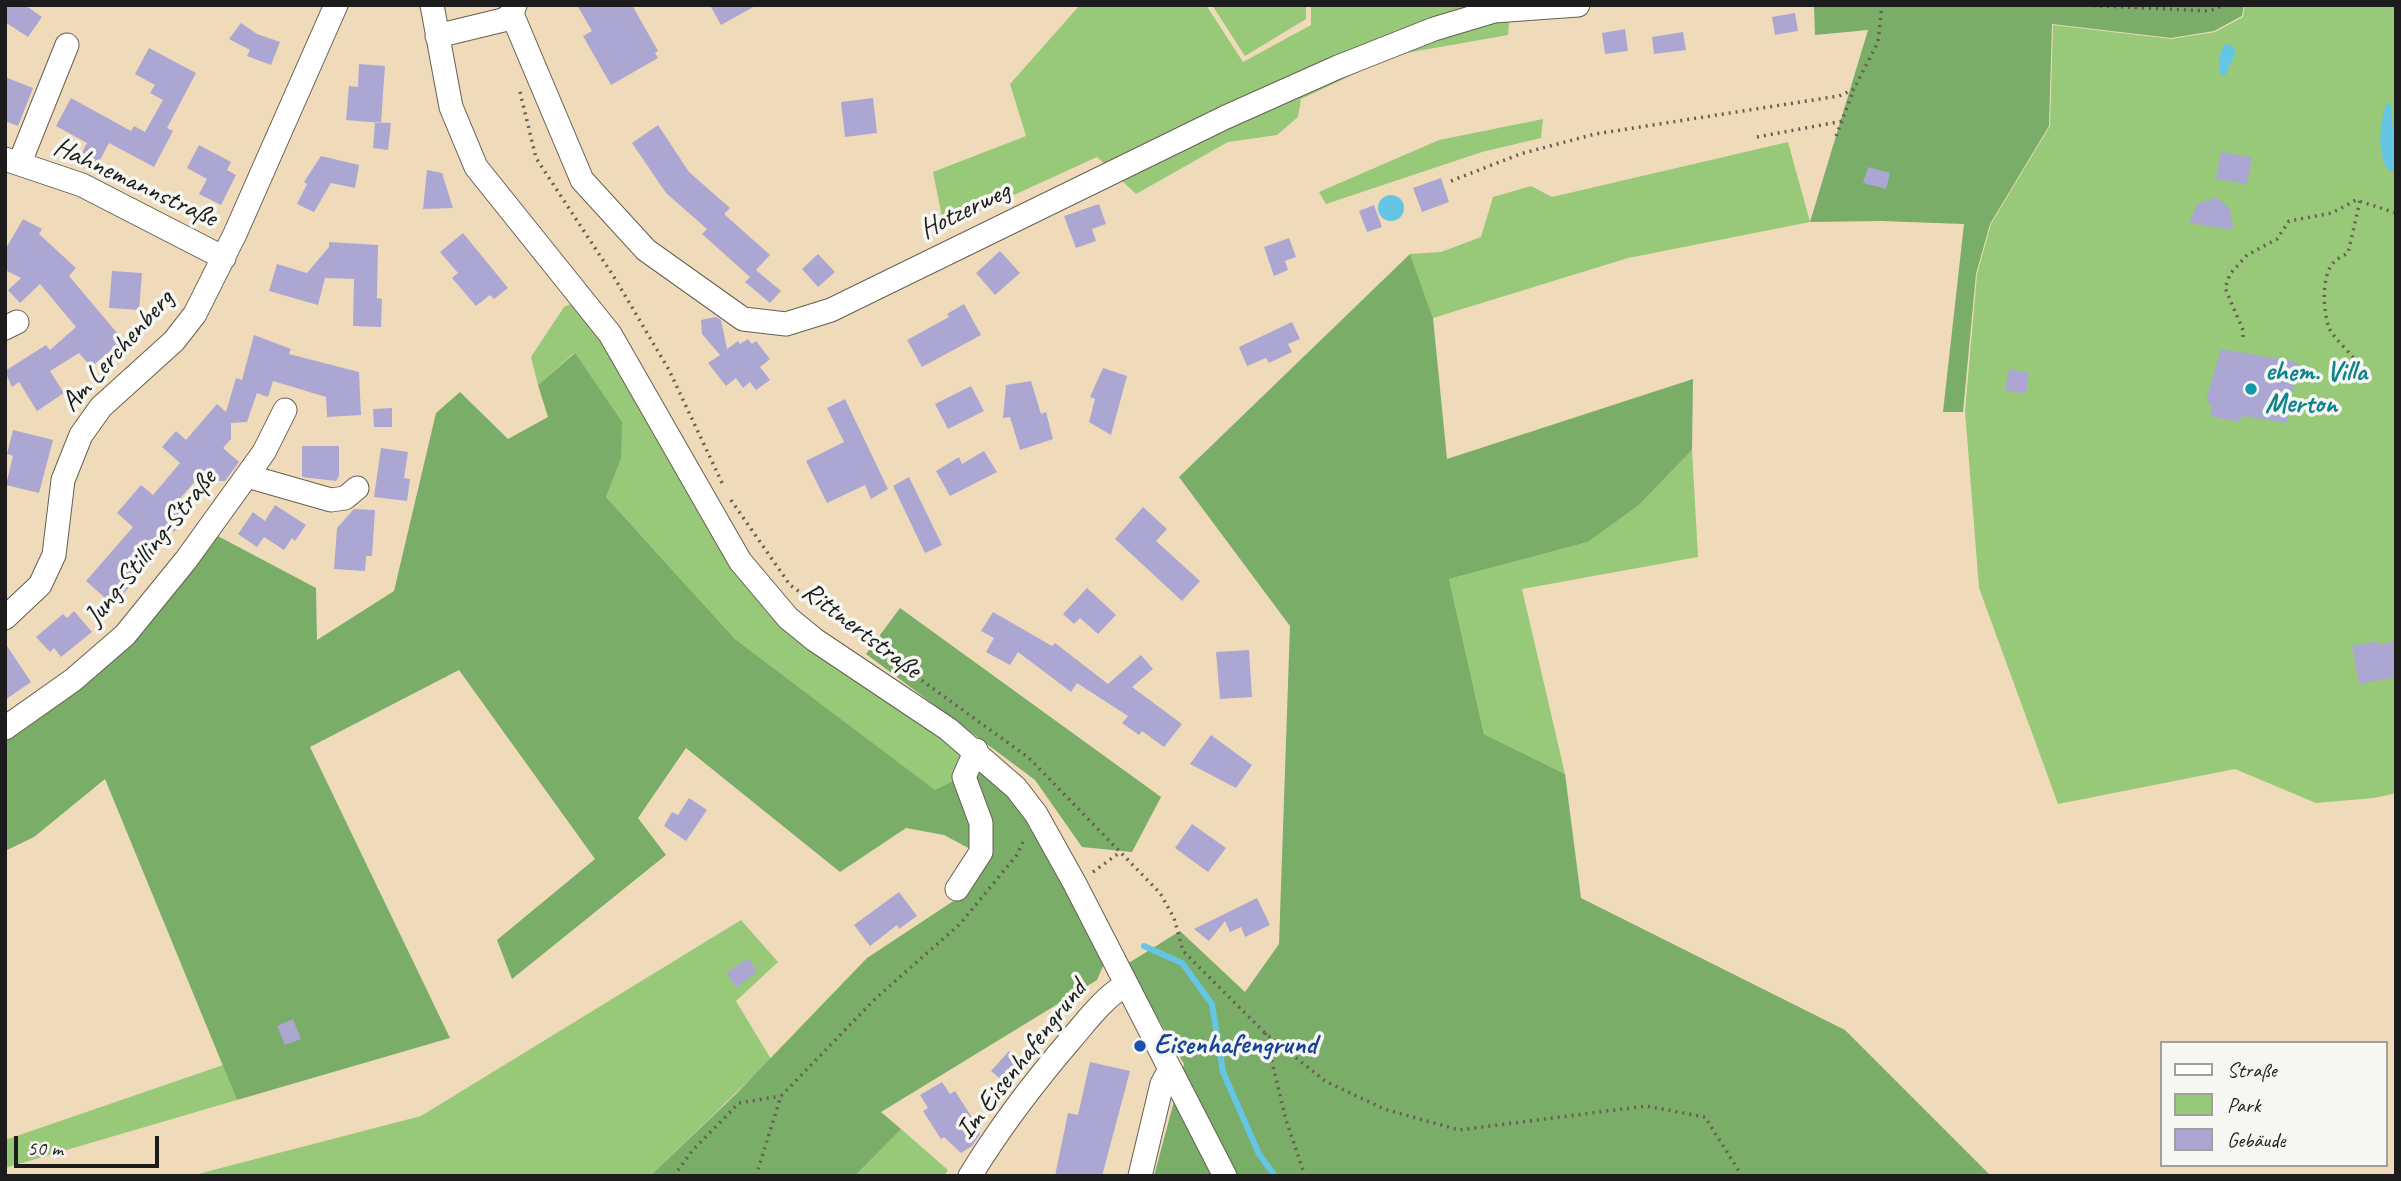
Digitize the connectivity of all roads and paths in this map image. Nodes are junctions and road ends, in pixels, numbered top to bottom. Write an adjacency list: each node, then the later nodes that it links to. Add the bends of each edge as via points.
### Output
1 (336, 5): 19 (street, Am Lerchenberg)
2 (432, 5): 8 (street, Rittnertstraße)
3 (1578, 5): 7 (street, Hotzerweg, via 1494,11 1338,67 831,310 786,324 743,319 721,304 646,250 582,180)
4 (1882, 5): 11 (path, via 1878,41)
5 (2079, 5): 6 (path, via 2210,11)
6 (2224, 5)
7 (514, 10): 8 (street, via 503,20)
8 (437, 36): 27 (street, Rittnertstraße, via 451,107 477,167 610,334 740,561 773,602 815,640)
9 (67, 45): 15 (street, Hahnemannstraße)
10 (517, 79): 29 (path, via 536,158 669,370 727,494 790,585 1029,758)
11 (1854, 89): 12 (path); 16 (path, via 1815,100 1595,134)
12 (1843, 121): 13 (path); 14 (path)
13 (1836, 136)
14 (1757, 137)
15 (13, 160): 19 (street, Hahnemannstraße, via 82,185)
16 (1451, 181)
17 (2360, 201): 18 (path); 20 (path, via 2332,213 2289,222 2277,239 2255,248 2230,274 2225,289); 21 (path, via 2347,253 2326,275 2326,312 2330,330)
18 (2396, 213)
19 (224, 258): 25 (street, Am Lerchenberg, via 195,314 174,341 101,407 81,435 63,480 54,555 40,585)
20 (2243, 337)
21 (2361, 367)
22 (285, 410): 23 (street, Jung-Stilling-Straße)
23 (247, 476): 24 (street, via 331,499 345,498); 26 (street, Jung-Stilling-Straße, via 125,635 73,680)
24 (357, 488)
25 (5, 618)
26 (5, 728)
27 (975, 750): 28 (street, Rittnertstraße); 31 (street, via 964,777 981,823 981,852)
28 (1036, 814): 30 (street, Rittnertstraße); 35 (path, via 1016,856 960,924 876,998)
29 (1119, 853): 30 (path); 33 (path, via 1160,893 1174,918 1183,951)
30 (1075, 884): 32 (street, Rittnertstraße)
31 (957, 889)
32 (1125, 985): 34 (street, Rittnertstraße); 38 (street, Im Eisenhafengrund, via 1107,996 1021,1100)
33 (1265, 1033): 41 (path); 42 (path, via 1325,1082 1384,1109 1459,1130 1646,1106 1705,1117)
34 (1169, 1071): 39 (street); 40 (street, Rittnertstraße)
35 (781, 1096): 36 (path, via 739,1103); 37 (path)
36 (674, 1176)
37 (756, 1176)
38 (970, 1176)
39 (1140, 1176)
40 (1225, 1176)
41 (1305, 1176)
42 (1742, 1176)

